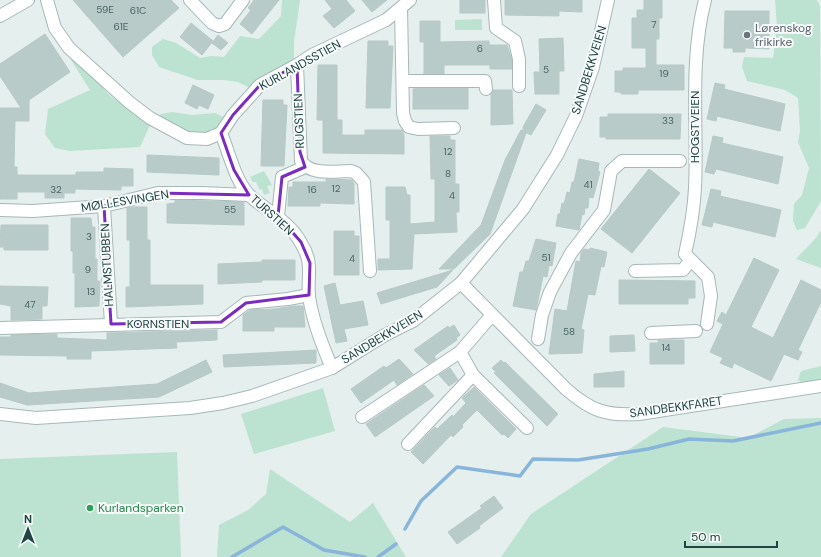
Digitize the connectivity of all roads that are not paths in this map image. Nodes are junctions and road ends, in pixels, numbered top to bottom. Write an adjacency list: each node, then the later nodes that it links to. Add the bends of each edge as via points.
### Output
1 (28, 0): 9 (street)
2 (47, 0): 15 (street, via 55,28 69,48 129,102 150,118 187,138 207,139)
3 (190, 0): 4 (street, via 212,23 219,26 225,24)
4 (243, 0)
5 (494, 0): 12 (street, via 496,28 515,41 519,59)
6 (608, 0): 25 (street, SANDBEKKVEIEN, via 593,67 576,116 557,155 523,209)
7 (705, 0): 22 (street, HOGSTVEIEN, via 697,36 695,188)
8 (406, 4): 10 (street, KURLANDSSTIEN, via 386,20 312,55); 11 (street)
9 (0, 16)
10 (297, 65): 15 (street, KURLANDSSTIEN, via 260,85 233,115); 17 (street, RUGSTIEN, via 300,152)
11 (404, 81): 13 (street, via 486,81); 14 (street, via 403,113 410,127)
12 (519, 86)
13 (486, 89)
14 (454, 128)
15 (221, 133): 18 (street, TURSTIEN, via 234,170)
16 (680, 161): 33 (street, via 622,161 611,171 604,210 571,253 550,292)
17 (305, 167): 21 (street, via 282,177); 23 (street, via 313,170 351,171 364,182)
18 (249, 195): 19 (street, MØLLESVINGEN, via 158,194); 21 (street, TURSTIEN)
19 (104, 206): 20 (street, MØLLESVINGEN, via 33,211); 28 (street, HALMSTUBBEN)
20 (0, 210)
21 (278, 216): 26 (street, TURSTIEN, via 301,242 310,263)
22 (688, 258): 24 (street, via 683,270); 29 (street, via 708,277 711,296)
23 (370, 271)
24 (635, 271)
25 (461, 283): 27 (street, SANDBEKKFARET); 35 (street, SANDBEKKVEIEN, via 413,321 384,335)
26 (309, 295): 28 (street, KORNSTIEN, via 246,303 221,322); 35 (street, TURSTIEN, via 322,345)
27 (492, 314): 34 (street); 37 (street, SANDBEKKFARET, via 571,394 595,410 609,414 639,414)
28 (111, 324): 30 (street, KORNSTIEN)
29 (707, 324)
30 (0, 328)
31 (696, 331): 32 (street)
32 (652, 333)
33 (538, 338)
34 (460, 352): 36 (street); 39 (street)
35 (332, 368): 38 (street, SANDBEKKVEIEN, via 252,396 190,408 36,418)
36 (473, 376): 40 (street); 41 (street)
37 (821, 386)
38 (0, 414)
39 (362, 416)
40 (527, 428)
41 (408, 444)

